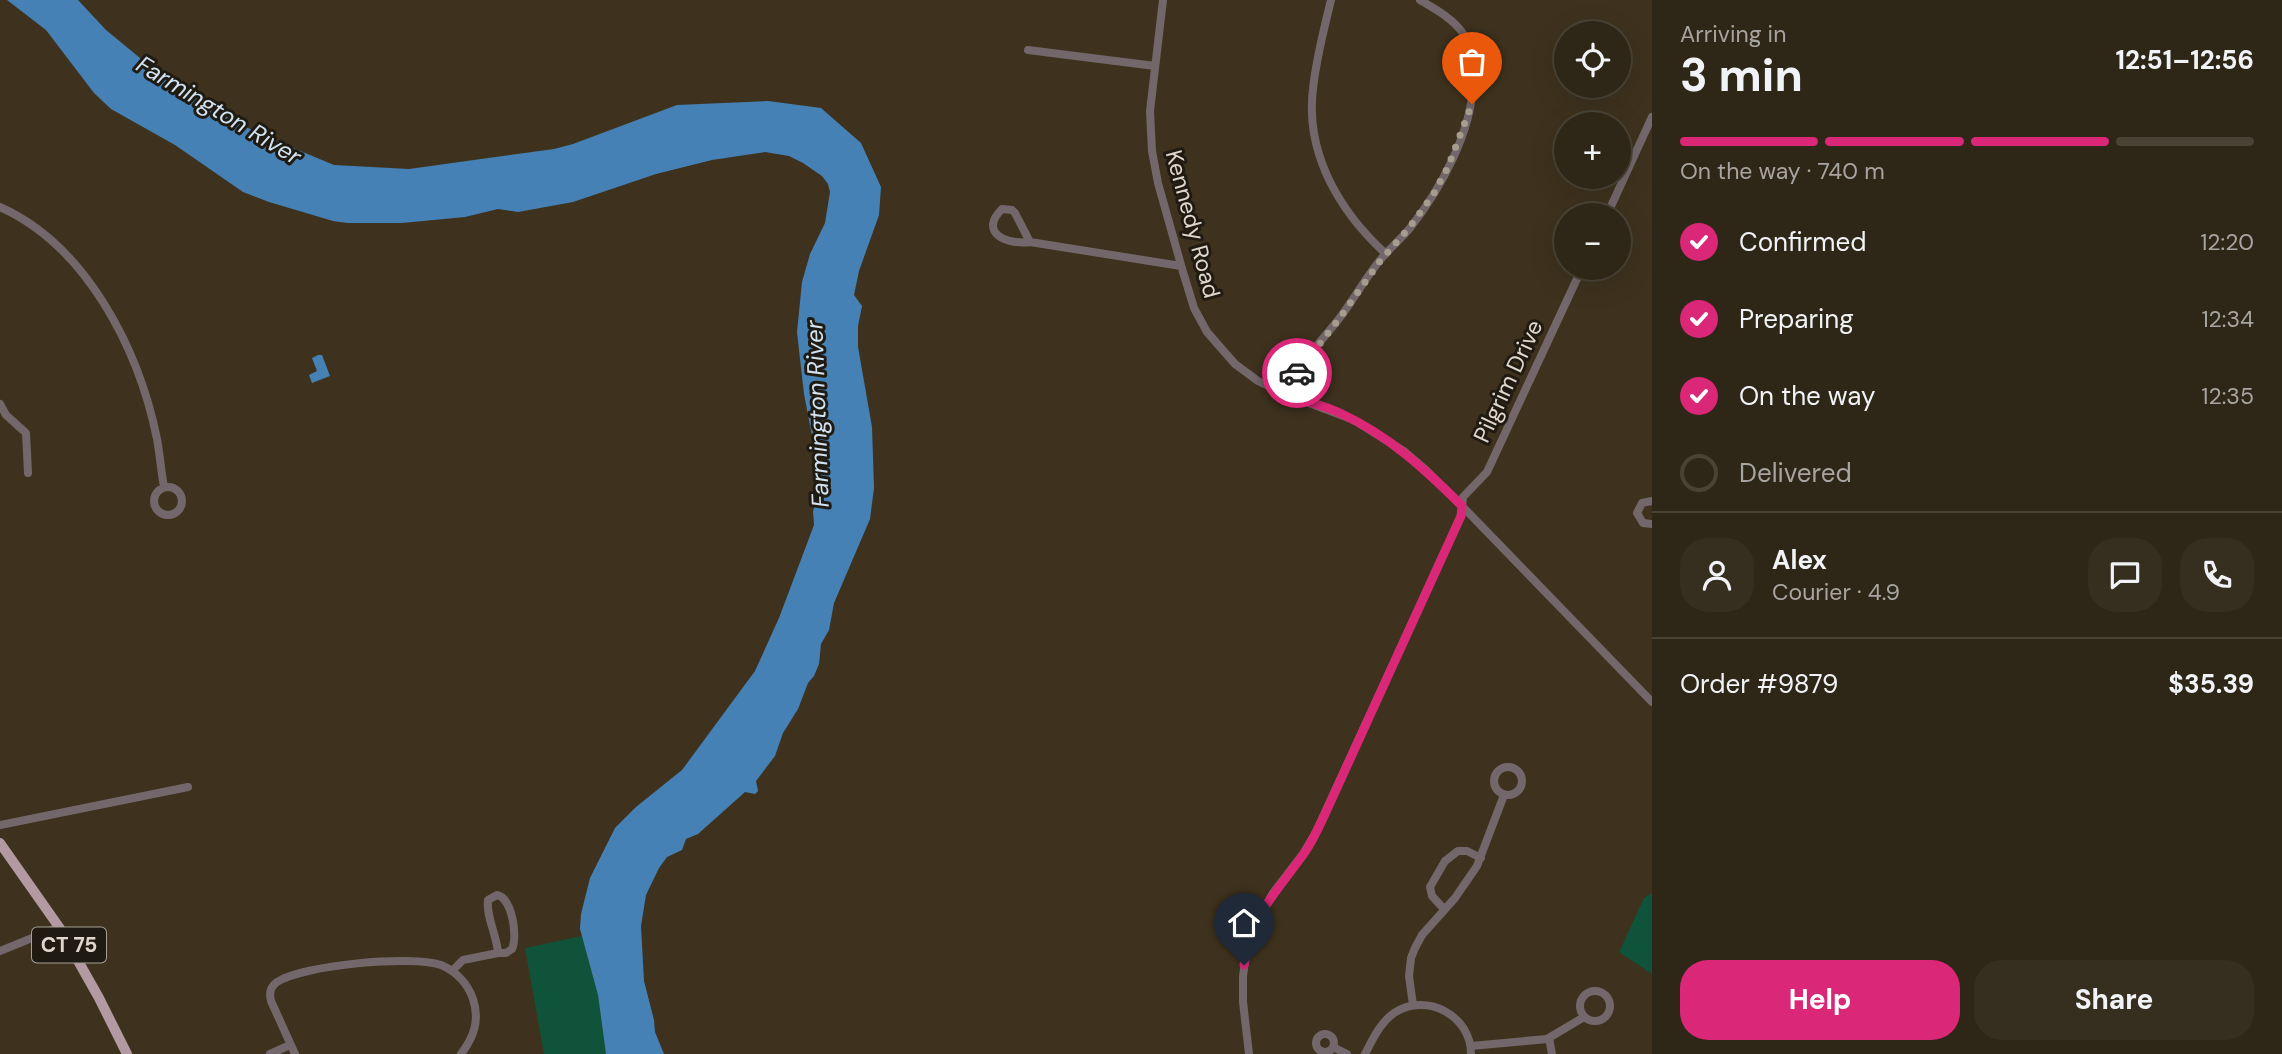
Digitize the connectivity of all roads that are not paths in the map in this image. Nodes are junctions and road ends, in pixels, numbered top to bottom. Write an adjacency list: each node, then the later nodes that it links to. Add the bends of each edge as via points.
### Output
1 (1163, 0): 5 (street, Kennedy Road)
2 (1331, 0): 10 (street, via 1312,92 1317,147 1343,206)
3 (1420, 0): 10 (street, via 1451,20 1466,38 1474,62 1472,104 1433,195)
4 (1028, 50): 5 (street)
5 (1155, 66): 11 (street, Kennedy Road, via 1152,151)
6 (1652, 117): 7 (street)
7 (1613, 203)
8 (0, 207): 16 (street, via 28,221 53,242 111,315 144,392)
9 (1030, 242): 9 (street, via 999,237 994,228 998,212 1012,210); 11 (street)
10 (1386, 254): 13 (street, via 1308,356)
11 (1181, 267): 13 (street, Kennedy Road, via 1200,319 1225,354 1258,381)
12 (1576, 280): 18 (street, Pilgrim Drive, via 1487,472 1463,497)
13 (1285, 394): 18 (street, Kennedy Road, via 1339,412 1391,442)
14 (0, 404): 15 (street, via 26,433)
15 (28, 473)
16 (164, 487)
17 (1652, 501): 19 (street, via 1642,503 1637,513 1643,523)
18 (1462, 506): 20 (street, Kennedy Road); 41 (street, Pilgrim Drive, via 1317,832 1254,928 1243,976)
19 (1652, 524)
20 (1652, 702)
21 (188, 787): 23 (street)
22 (1504, 795): 25 (street)
23 (0, 825)
24 (0, 843): 27 (main road, CT 75)
25 (1481, 858): 26 (street); 26 (street, via 1458,850 1445,861 1430,887)
26 (1444, 909): 31 (street, via 1422,934 1411,958)
27 (59, 927): 28 (street); 37 (main road, CT 75)
28 (0, 951)
29 (498, 953): 29 (street, via 488,900 502,895 515,935 512,949); 30 (street, via 463,960)
30 (452, 971): 34 (street, via 428,963 360,963 311,970 278,982 272,988 271,1001); 40 (street, via 468,989 477,1013 475,1029)
31 (1413, 1005): 36 (street, via 1434,1006 1449,1013 1466,1032); 43 (street, via 1384,1021)
32 (1584, 1017): 33 (street)
33 (1549, 1038): 36 (street); 44 (street)
34 (290, 1045): 38 (street); 39 (street)
35 (1333, 1047): 42 (street)
36 (1471, 1050)
37 (127, 1054)
38 (270, 1054)
39 (295, 1054)
40 (461, 1054)
41 (1249, 1054)
42 (1347, 1054)
43 (1365, 1054)
44 (1552, 1054)

